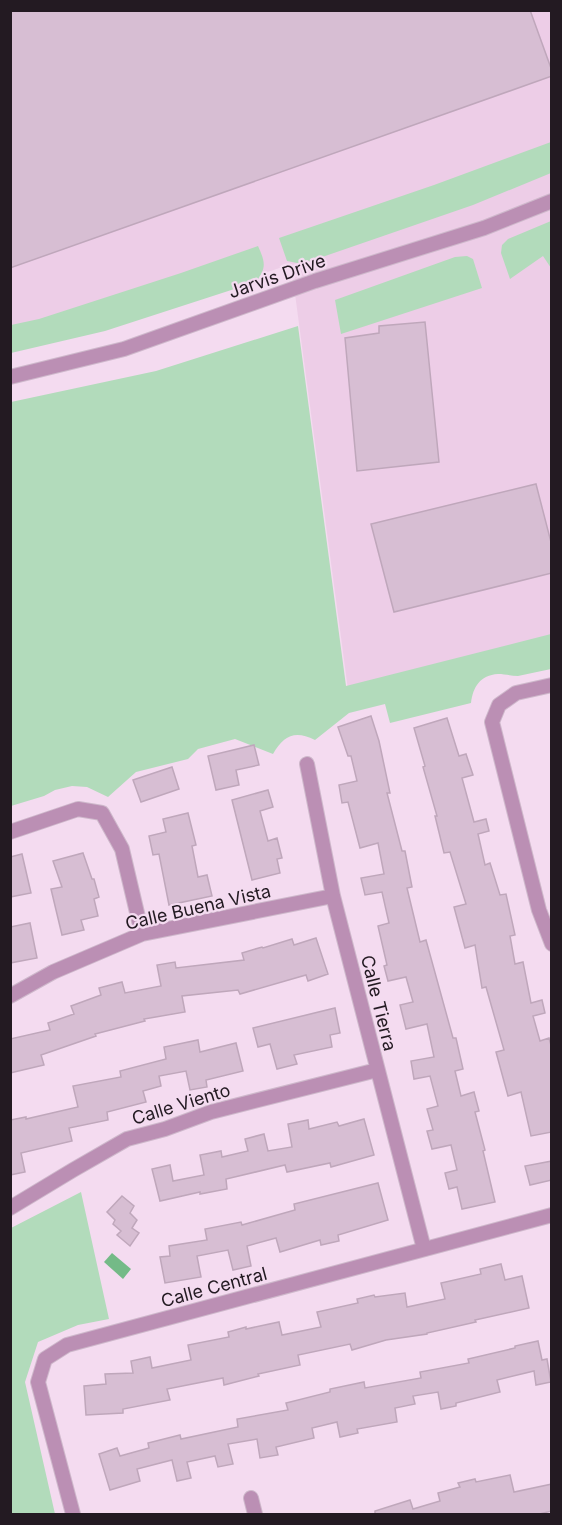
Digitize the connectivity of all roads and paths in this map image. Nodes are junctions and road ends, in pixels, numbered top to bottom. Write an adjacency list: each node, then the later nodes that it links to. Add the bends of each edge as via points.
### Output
1 (552, 201): 2 (street, Jarvis Drive, via 484,228 315,281 124,349)
2 (10, 376)
3 (552, 685): 7 (street, via 516,693 499,705 492,722)
4 (307, 764): 6 (street, Calle Tierra)
5 (10, 832): 8 (street, via 78,809 102,813 122,849)
6 (333, 896): 8 (street, Calle Buena Vista); 11 (street, Calle Tierra)
7 (545, 908): 9 (street)
8 (142, 934): 10 (street, Calle Buena Vista, via 53,972)
9 (552, 944)
10 (10, 996)
11 (377, 1070): 12 (street, Calle Viento, via 211,1112 127,1139); 14 (street, Calle Tierra)
12 (10, 1208)
13 (552, 1215): 14 (street, Calle Central)
14 (424, 1249): 16 (street, Calle Central, via 67,1345 45,1359 38,1382)
15 (251, 1498): 17 (street)
16 (73, 1515)
17 (255, 1515)

